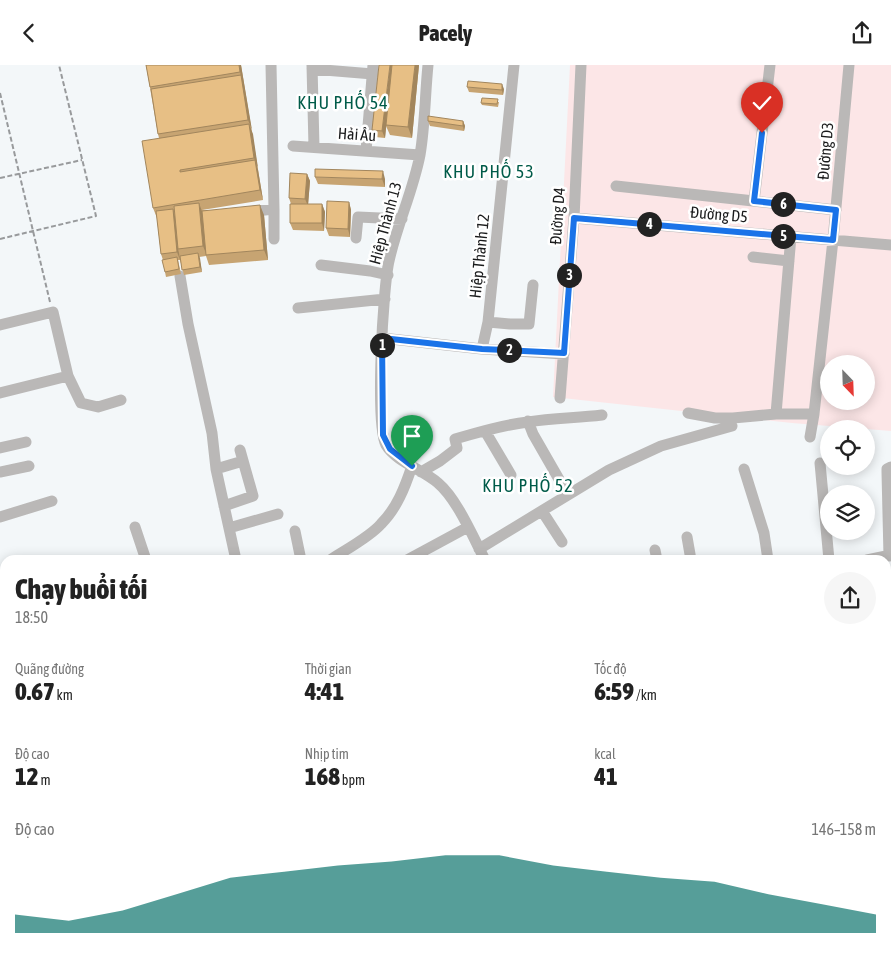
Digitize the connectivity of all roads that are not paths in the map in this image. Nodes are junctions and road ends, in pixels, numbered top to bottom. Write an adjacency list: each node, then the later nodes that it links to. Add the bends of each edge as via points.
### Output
1 (271, 65): 15 (street)
2 (428, 65): 12 (street, Hiệp Thành 13)
3 (514, 65): 33 (street, Hiệp Thành 12)
4 (581, 65): 18 (street, Đường D4)
5 (770, 65): 14 (street)
6 (849, 65): 16 (street, Đường D3)
7 (312, 67): 8 (street); 10 (street)
8 (373, 70): 11 (street)
9 (293, 146): 10 (street, Hải Âu)
10 (314, 147): 11 (street, Hải Âu)
11 (366, 151): 12 (street, Hải Âu)
12 (420, 155): 19 (street, Hiệp Thành 13)
13 (616, 186): 14 (street)
14 (754, 201): 16 (street)
15 (274, 209): 17 (street); 22 (street)
16 (836, 210): 23 (street, Đường D3)
17 (237, 214)
18 (574, 218): 20 (street, Đường D5); 37 (street, Đường D4)
19 (402, 219): 21 (street, via 358,217); 28 (street, Hiệp Thành 13)
20 (791, 236): 23 (street, Đường D5); 26 (street)
21 (356, 238)
22 (274, 239)
23 (833, 240): 24 (street, Đường D5); 44 (street, Đường D3)
24 (891, 245)
25 (753, 257): 26 (street)
26 (789, 261): 43 (street)
27 (321, 265): 28 (street)
28 (388, 275): 31 (street, Hiệp Thành 13)
29 (180, 276): 54 (street, via 212,433)
30 (533, 285): 33 (street, via 530,323)
31 (385, 299): 32 (street); 35 (street, Hiệp Thành 13)
32 (298, 308)
33 (488, 322): 36 (street, Hiệp Thành 12)
34 (0, 325): 38 (street, via 53,312)
35 (382, 338): 36 (street); 55 (street, Hiệp Thành 13, via 383,435 390,449)
36 (482, 349): 37 (street)
37 (564, 353): 40 (street, Đường D4)
38 (68, 376): 39 (street); 41 (street, via 81,403 98,407)
39 (0, 393)
40 (560, 398)
41 (121, 400)
42 (688, 413): 43 (street, via 733,418)
43 (776, 414): 44 (street)
44 (814, 414): 49 (street, Đường D3)
45 (602, 415): 46 (street)
46 (528, 421): 48 (street); 60 (street)
47 (732, 426): 60 (street, via 661,446 609,469)
48 (485, 431): 55 (street, via 455,439 456,448 440,461); 58 (street)
49 (810, 437)
50 (26, 442): 51 (street)
51 (0, 448)
52 (29, 466): 57 (street)
53 (891, 467): 82 (street, via 887,469)
54 (216, 469): 62 (street); 62 (street, via 242,456 253,496)
55 (416, 469): 67 (street, Hiệp Thành 13, via 438,483); 76 (street, via 394,509 380,526)
56 (744, 469): 80 (street, via 764,533)
57 (0, 472)
58 (511, 475)
59 (821, 475): 81 (street)
60 (568, 495): 63 (street)
61 (52, 501): 65 (street)
62 (224, 506): 68 (street)
63 (542, 511): 71 (street); 72 (street)
64 (278, 514): 68 (street)
65 (0, 517)
66 (135, 527): 73 (street)
67 (468, 527): 72 (street, Hiệp Thành 13); 77 (street)
68 (229, 528): 74 (street)
69 (295, 531): 75 (street)
70 (687, 537): 79 (street)
71 (562, 542)
72 (479, 549): 78 (street, Hiệp Thành 13)
73 (144, 555)
74 (235, 555)
75 (300, 555)
76 (338, 555)
77 (416, 555)
78 (482, 555)
79 (690, 555)
80 (767, 555)
81 (829, 555)
82 (890, 555)
83 (891, 631): 84 (street)
84 (891, 638)

